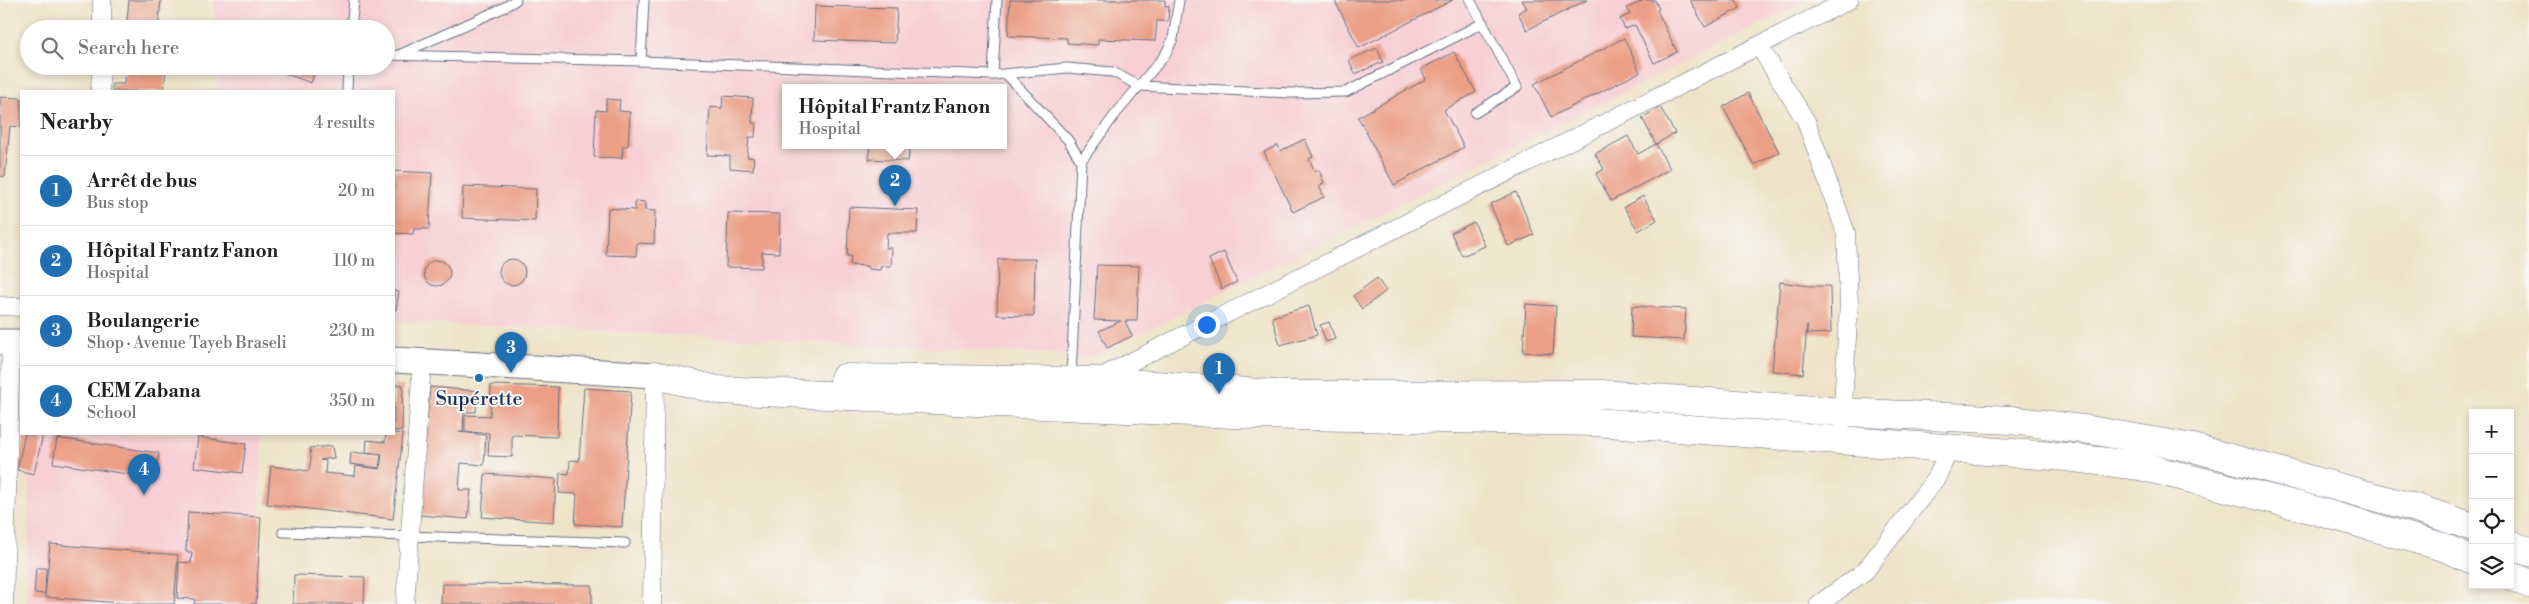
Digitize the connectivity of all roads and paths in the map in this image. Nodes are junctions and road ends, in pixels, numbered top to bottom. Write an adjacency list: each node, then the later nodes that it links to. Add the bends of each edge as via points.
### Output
1 (102, 0): 9 (street)
2 (354, 0): 10 (lane)
3 (516, 0): 13 (lane)
4 (644, 0): 14 (lane)
5 (997, 0): 15 (lane)
6 (1179, 0): 19 (lane, via 1173,39 1166,55)
7 (1470, 0): 11 (lane)
8 (1849, 0): 12 (street)
9 (102, 20)
10 (352, 20)
11 (1483, 23): 19 (lane, via 1346,92 1291,93); 22 (lane, via 1517,87)
12 (1759, 46): 30 (street, via 1109,373); 33 (street, via 1806,121 1846,233 1849,303)
13 (398, 55): 14 (lane)
14 (641, 61): 15 (lane)
15 (994, 74): 16 (lane)
16 (1006, 74): 19 (lane, via 1067,68 1113,72); 23 (lane, via 1068,140)
17 (101, 75): 20 (street)
18 (348, 75): 21 (lane)
19 (1139, 86): 23 (lane)
20 (100, 90)
21 (347, 90)
22 (1475, 113)
23 (1081, 161): 31 (lane)
24 (0, 306): 25 (street)
25 (20, 306)
26 (11, 342): 45 (street)
27 (395, 360): 28 (main road)
28 (422, 363): 29 (main road); 38 (street)
29 (656, 375): 31 (highway); 32 (highway, via 718,390); 47 (street)
30 (1102, 381): 31 (highway); 32 (street); 33 (highway, via 1288,395 1602,394)
31 (1071, 382)
32 (1092, 408): 34 (highway, via 1596,422)
33 (1843, 412): 34 (street); 36 (highway, via 2010,420 2194,448)
34 (1840, 440): 35 (highway)
35 (1950, 447): 42 (highway, via 2140,466 2349,520 2443,547); 48 (street, via 1937,477 1865,571)
36 (2469, 525)
37 (283, 532): 38 (lane)
38 (408, 537): 39 (lane); 46 (street)
39 (625, 543)
40 (2514, 546): 41 (highway)
41 (2529, 552)
42 (2469, 558)
43 (2514, 577): 44 (highway)
44 (2529, 584)
45 (4, 604)
46 (405, 604)
47 (652, 604)
48 (1818, 604)

